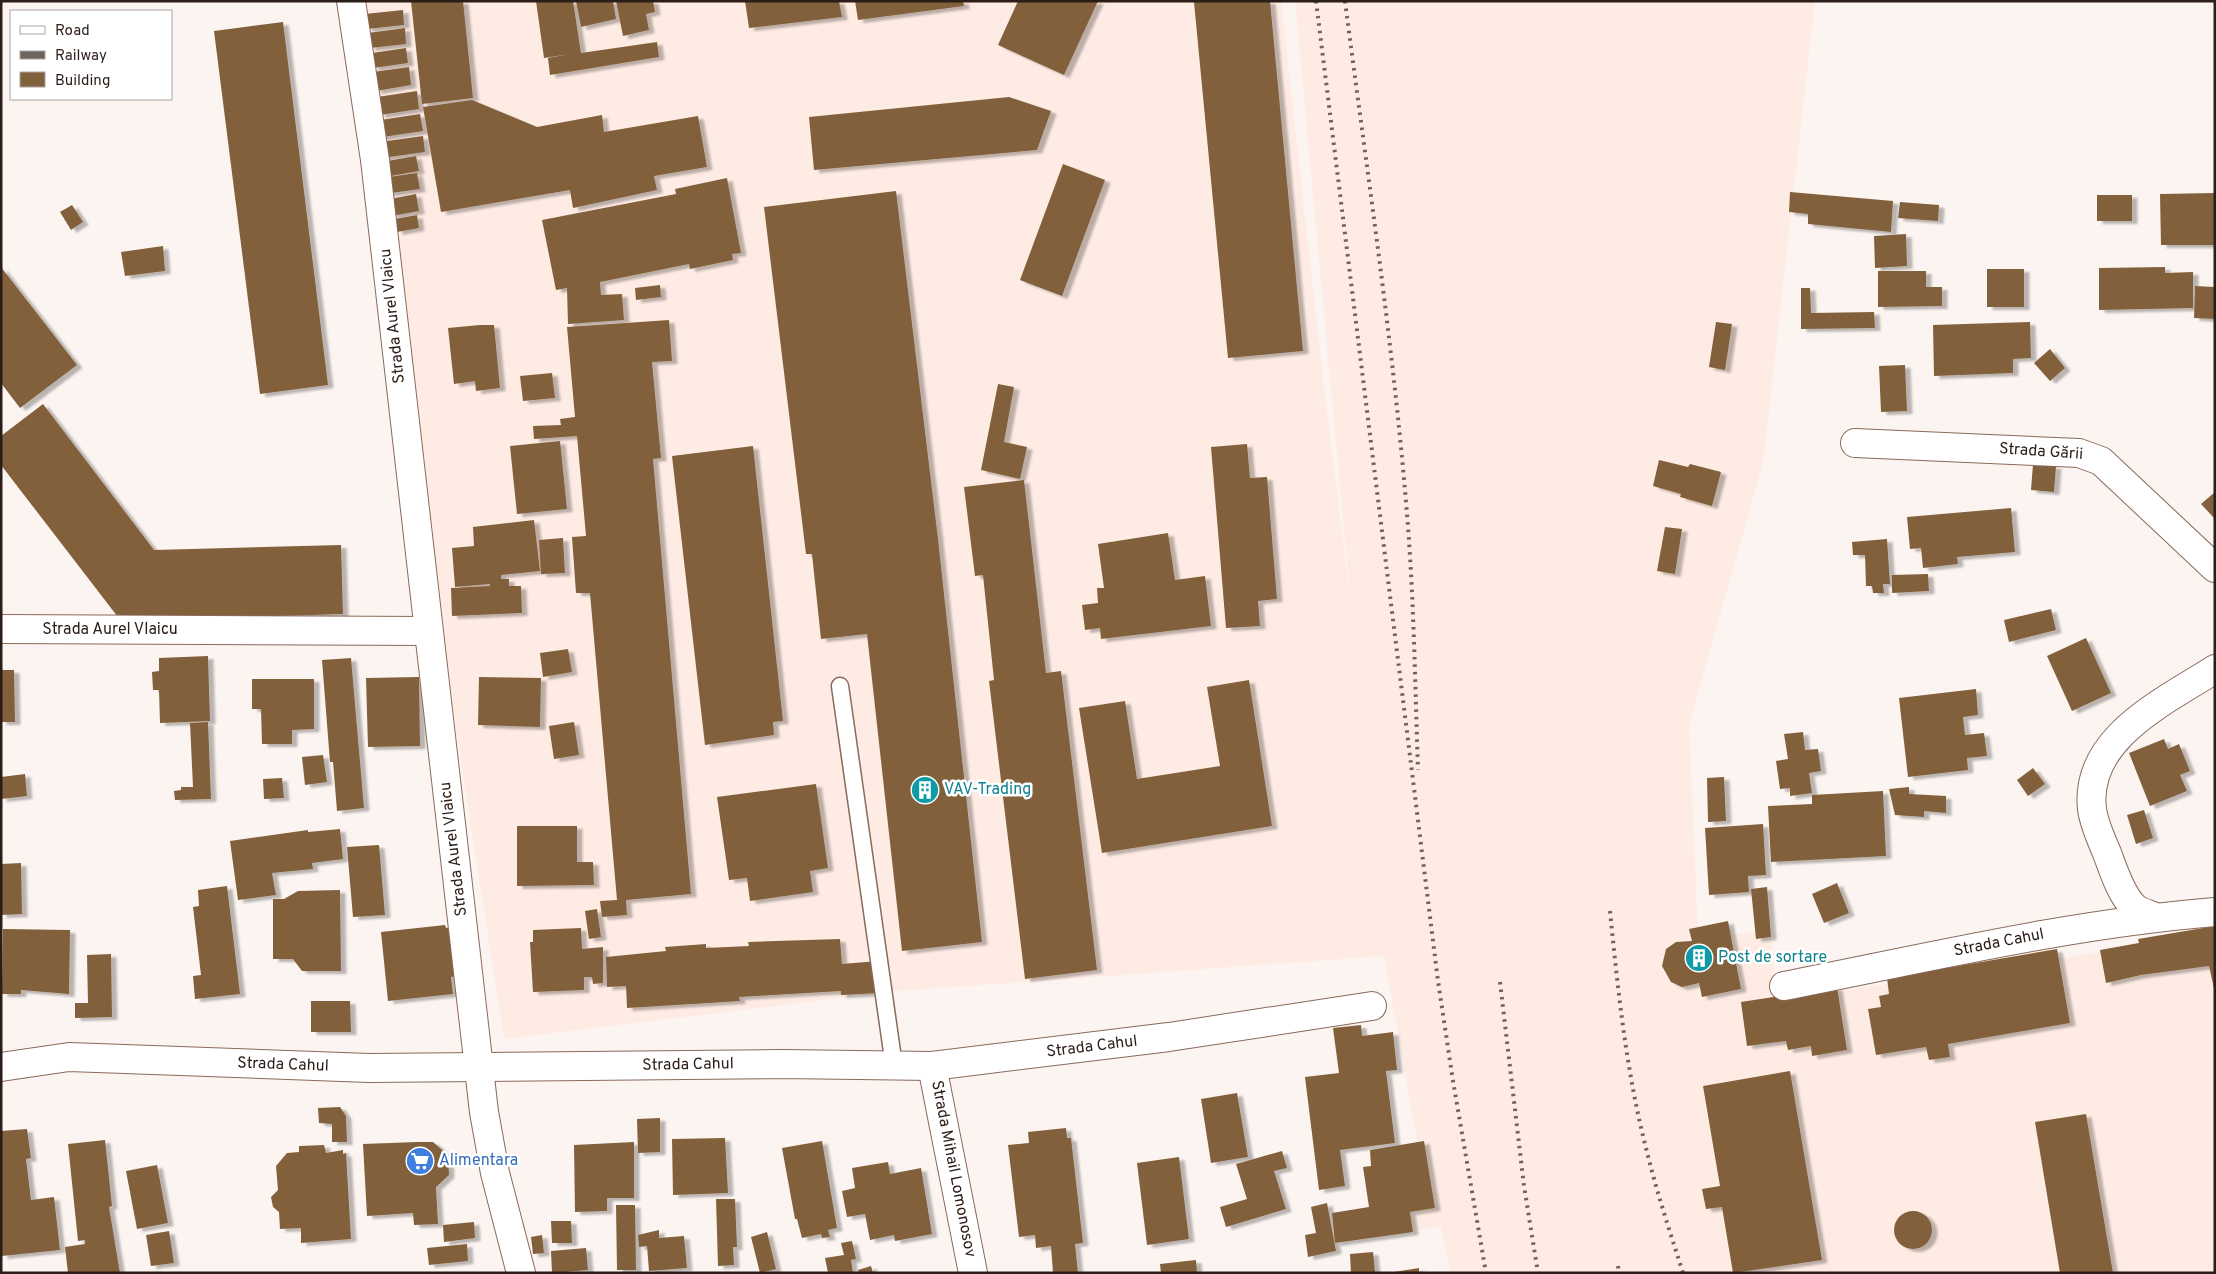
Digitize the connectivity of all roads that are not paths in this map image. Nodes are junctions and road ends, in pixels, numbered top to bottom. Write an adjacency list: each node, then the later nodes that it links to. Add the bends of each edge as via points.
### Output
1 (351, 1): 5 (street, Strada Aurel Vlaicu, via 375,160)
2 (1855, 443): 3 (street, Strada Gării, via 2079,452 2091,456 2101,460)
3 (2215, 568)
4 (1, 629): 5 (street, Strada Aurel Vlaicu)
5 (428, 631): 12 (street, Strada Aurel Vlaicu)
6 (2215, 669): 9 (street, via 2128,728 2111,744 2094,778 2092,810 2110,862 2134,907)
7 (840, 686): 13 (lane)
8 (2215, 912): 9 (street, Strada Cahul)
9 (2155, 917): 10 (street, Strada Cahul, via 2067,930)
10 (1784, 986)
11 (1372, 1006): 14 (street, Strada Cahul, via 1169,1038)
12 (480, 1066): 13 (street, Strada Cahul); 15 (street, Strada Cahul, via 369,1068 69,1057); 16 (street, Strada Aurel Vlaicu, via 495,1173)
13 (894, 1066): 14 (street, Strada Cahul)
14 (932, 1066): 17 (street, Strada Mihail Lomonosov)
15 (1, 1067)
16 (520, 1273)
17 (973, 1273)

